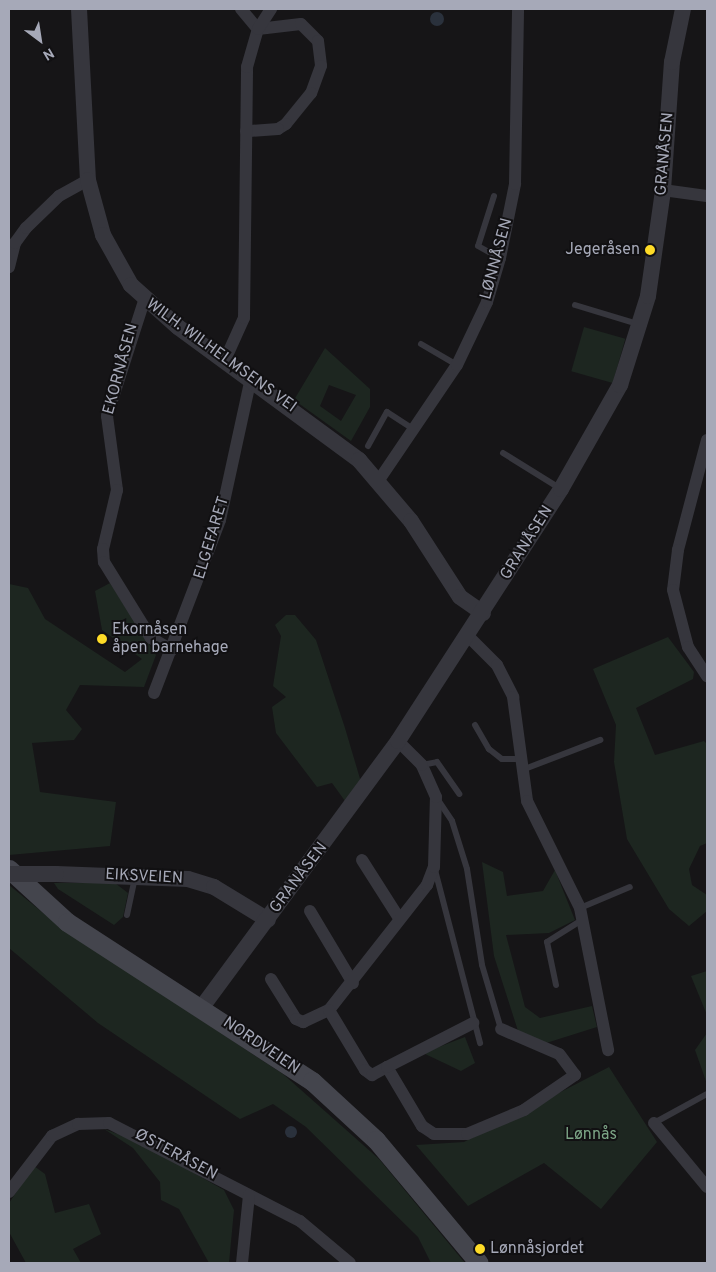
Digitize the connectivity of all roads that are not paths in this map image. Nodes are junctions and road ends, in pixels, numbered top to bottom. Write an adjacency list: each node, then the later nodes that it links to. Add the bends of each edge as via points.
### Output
1 (79, 9): 8 (street, WILH. WILHELMSENS VEI)
2 (241, 9): 6 (street)
3 (271, 9): 6 (street)
4 (518, 9): 12 (street, LØNNÅSEN, via 516,179)
5 (683, 9): 9 (street, GRANÅSEN, via 672,62)
6 (258, 29): 7 (street, via 247,67); 7 (street, via 301,24 318,41 320,78 286,124 278,129)
7 (246, 132): 18 (street, via 244,318)
8 (88, 180): 13 (street, via 58,196 26,228 15,243); 14 (street, WILH. WILHELMSENS VEI, via 103,235 115,262)
9 (663, 190): 11 (street); 16 (street, GRANÅSEN)
10 (494, 196): 12 (lane, via 478,246)
11 (707, 196)
12 (500, 258): 19 (street, LØNNÅSEN, via 486,302)
13 (9, 267)
14 (144, 301): 18 (street, WILH. WILHELMSENS VEI); 29 (street, EKORNÅSEN, via 107,416 117,490 104,556 151,638)
15 (575, 305): 16 (lane)
16 (642, 325): 26 (street, GRANÅSEN, via 620,385)
17 (421, 344): 19 (lane)
18 (225, 360): 20 (street, WILH. WILHELMSENS VEI)
19 (457, 365): 21 (street, LØNNÅSEN)
20 (251, 378): 25 (street, WILH. WILHELMSENS VEI, via 326,432); 29 (street, ELGEFARET, via 220,520)
21 (416, 431): 23 (lane, via 387,412); 25 (street, LØNNÅSEN)
22 (707, 440): 30 (street, via 678,550 673,590 688,647)
23 (368, 446)
24 (502, 453): 26 (lane)
25 (379, 480): 27 (street, WILH. WILHELMSENS VEI, via 460,598)
26 (560, 489): 27 (street, GRANÅSEN)
27 (483, 613): 28 (street, GRANÅSEN)
28 (468, 636): 34 (street, GRANÅSEN); 36 (street, via 496,665 513,696)
29 (172, 650): 31 (street, ELGEFARET)
30 (707, 676)
31 (154, 692)
32 (474, 725): 36 (lane, via 489,749 502,759)
33 (600, 740): 36 (lane)
34 (398, 741): 35 (street); 49 (street, GRANÅSEN)
35 (422, 764): 37 (lane, via 437,762); 38 (street)
36 (520, 764): 46 (street, via 537,828)
37 (458, 794)
38 (436, 797): 40 (street); 56 (lane, via 452,822 467,869 482,965)
39 (362, 860): 48 (street)
40 (434, 866): 48 (street, via 427,885); 55 (lane)
41 (9, 869): 53 (main road, NORDVEIEN, via 67,922)
42 (9, 874): 43 (street, EIKSVEIEN, bridge)
43 (136, 874): 47 (lane); 49 (street, EIKSVEIEN, via 201,882)
44 (630, 887): 46 (lane)
45 (310, 911): 51 (street)
46 (582, 914): 52 (lane, via 547,942); 58 (street)
47 (128, 915)
48 (399, 918): 51 (street)
49 (268, 920): 53 (street, GRANÅSEN)
50 (271, 979): 54 (street, via 296,1019 303,1022)
51 (353, 983): 54 (street)
52 (556, 985)
53 (202, 1007): 67 (main road, NORDVEIEN, via 284,1059 346,1109 404,1171)
54 (329, 1010): 59 (street, via 365,1070 372,1075)
55 (472, 1023): 57 (lane); 59 (street)
56 (501, 1029): 59 (street, via 559,1054 575,1075 524,1110 467,1134 427,1132)
57 (480, 1043)
58 (608, 1050)
59 (388, 1067)
60 (707, 1094): 61 (lane)
61 (654, 1123): 62 (street)
62 (707, 1187)
63 (9, 1192): 64 (street, ØSTERÅSEN, via 52,1136 92,1122 126,1129)
64 (250, 1195): 65 (street); 66 (street, ØSTERÅSEN, via 312,1229)
65 (242, 1263)
66 (350, 1263)
67 (479, 1263)

